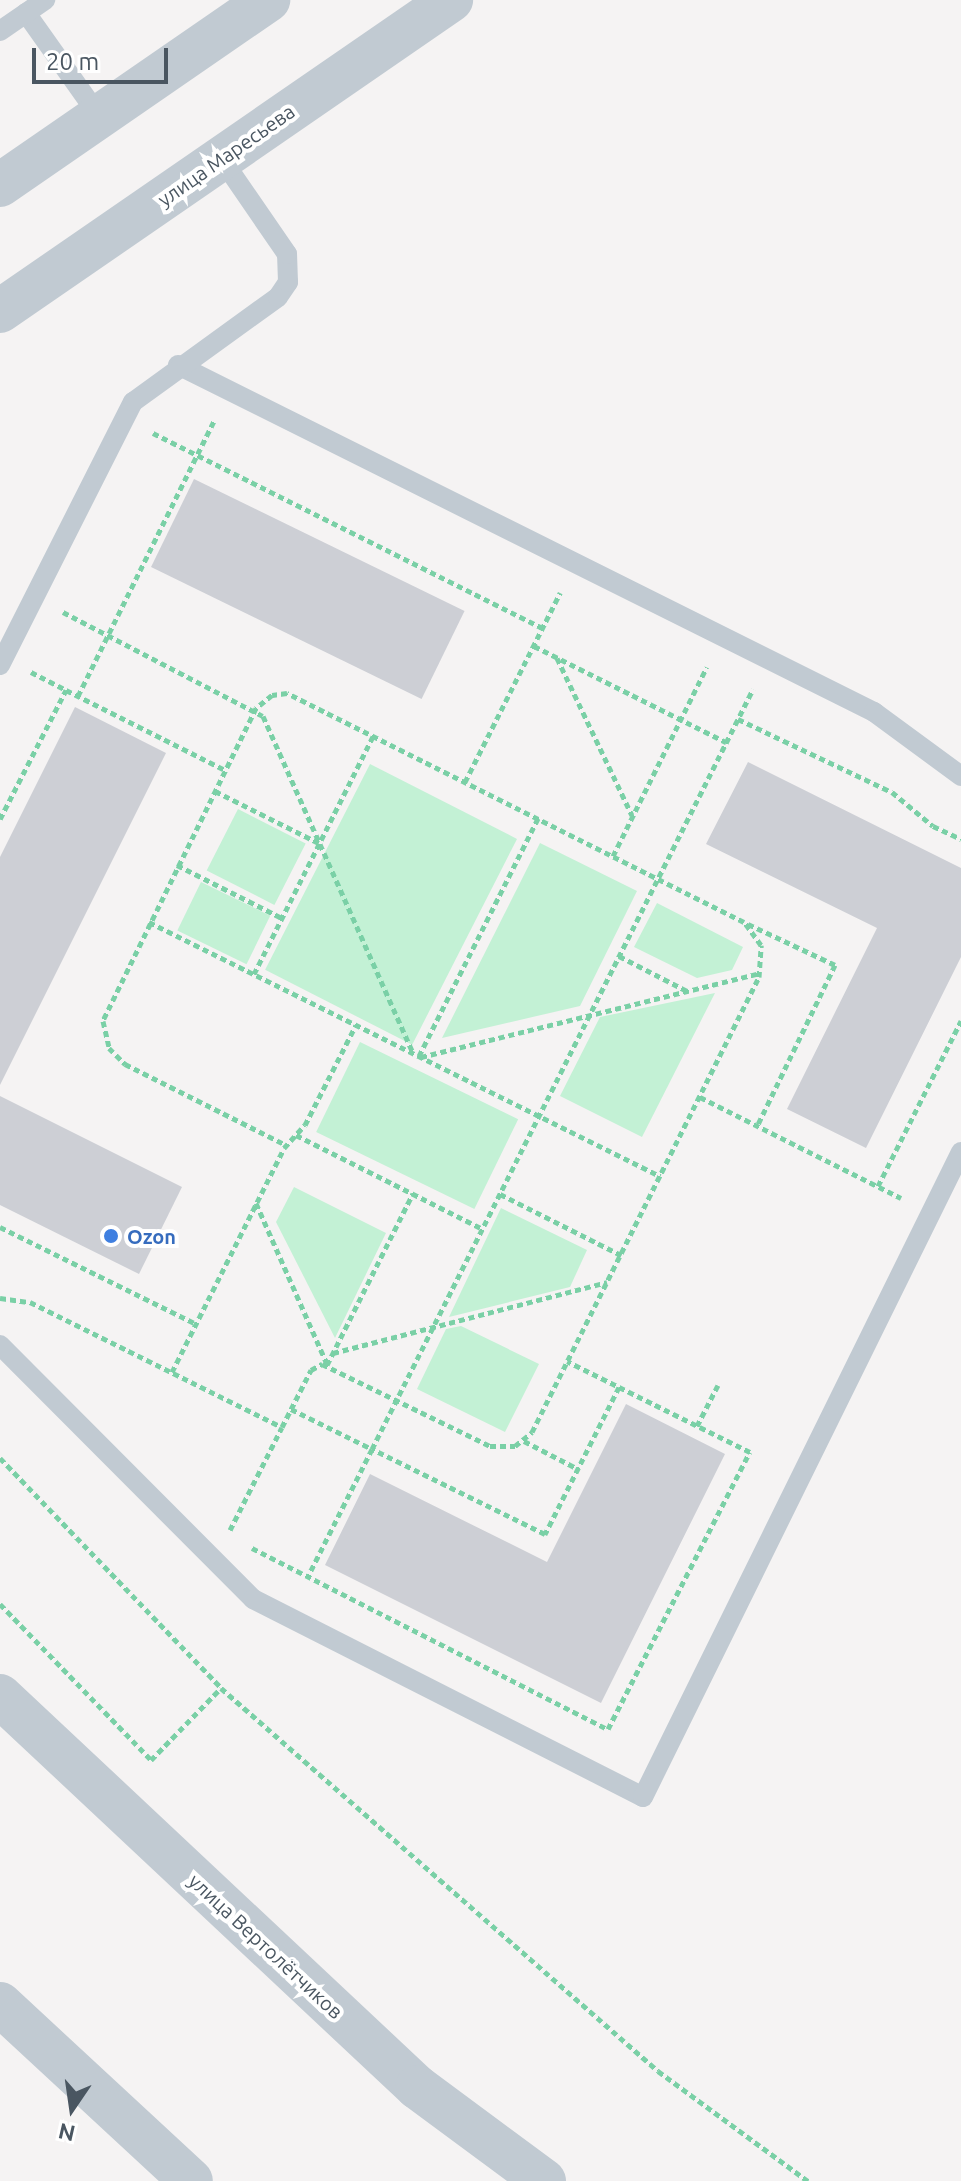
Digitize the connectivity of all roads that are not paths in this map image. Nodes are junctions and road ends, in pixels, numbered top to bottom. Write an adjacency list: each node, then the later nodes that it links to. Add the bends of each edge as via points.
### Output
1 (45, 0): 4 (lane)
2 (268, 0): 6 (street)
3 (451, 0): 7 (street, улица Маресьева)
4 (26, 13): 5 (lane); 6 (lane)
5 (0, 31)
6 (99, 116): 8 (street)
7 (221, 158): 9 (street, улица Маресьева); 10 (lane, via 287,254 290,274 278,297)
8 (0, 185)
9 (0, 311)
10 (178, 365): 11 (lane, via 143,390 124,418); 12 (lane, via 883,718)
11 (0, 665)
12 (961, 776)
13 (961, 1152): 14 (lane, via 643,1797 253,1599)
14 (0, 1345)
15 (0, 1696): 18 (street, улица Вертолётчиков, via 417,2087)
16 (0, 2004): 17 (street)
17 (191, 2181)
18 (544, 2181)

